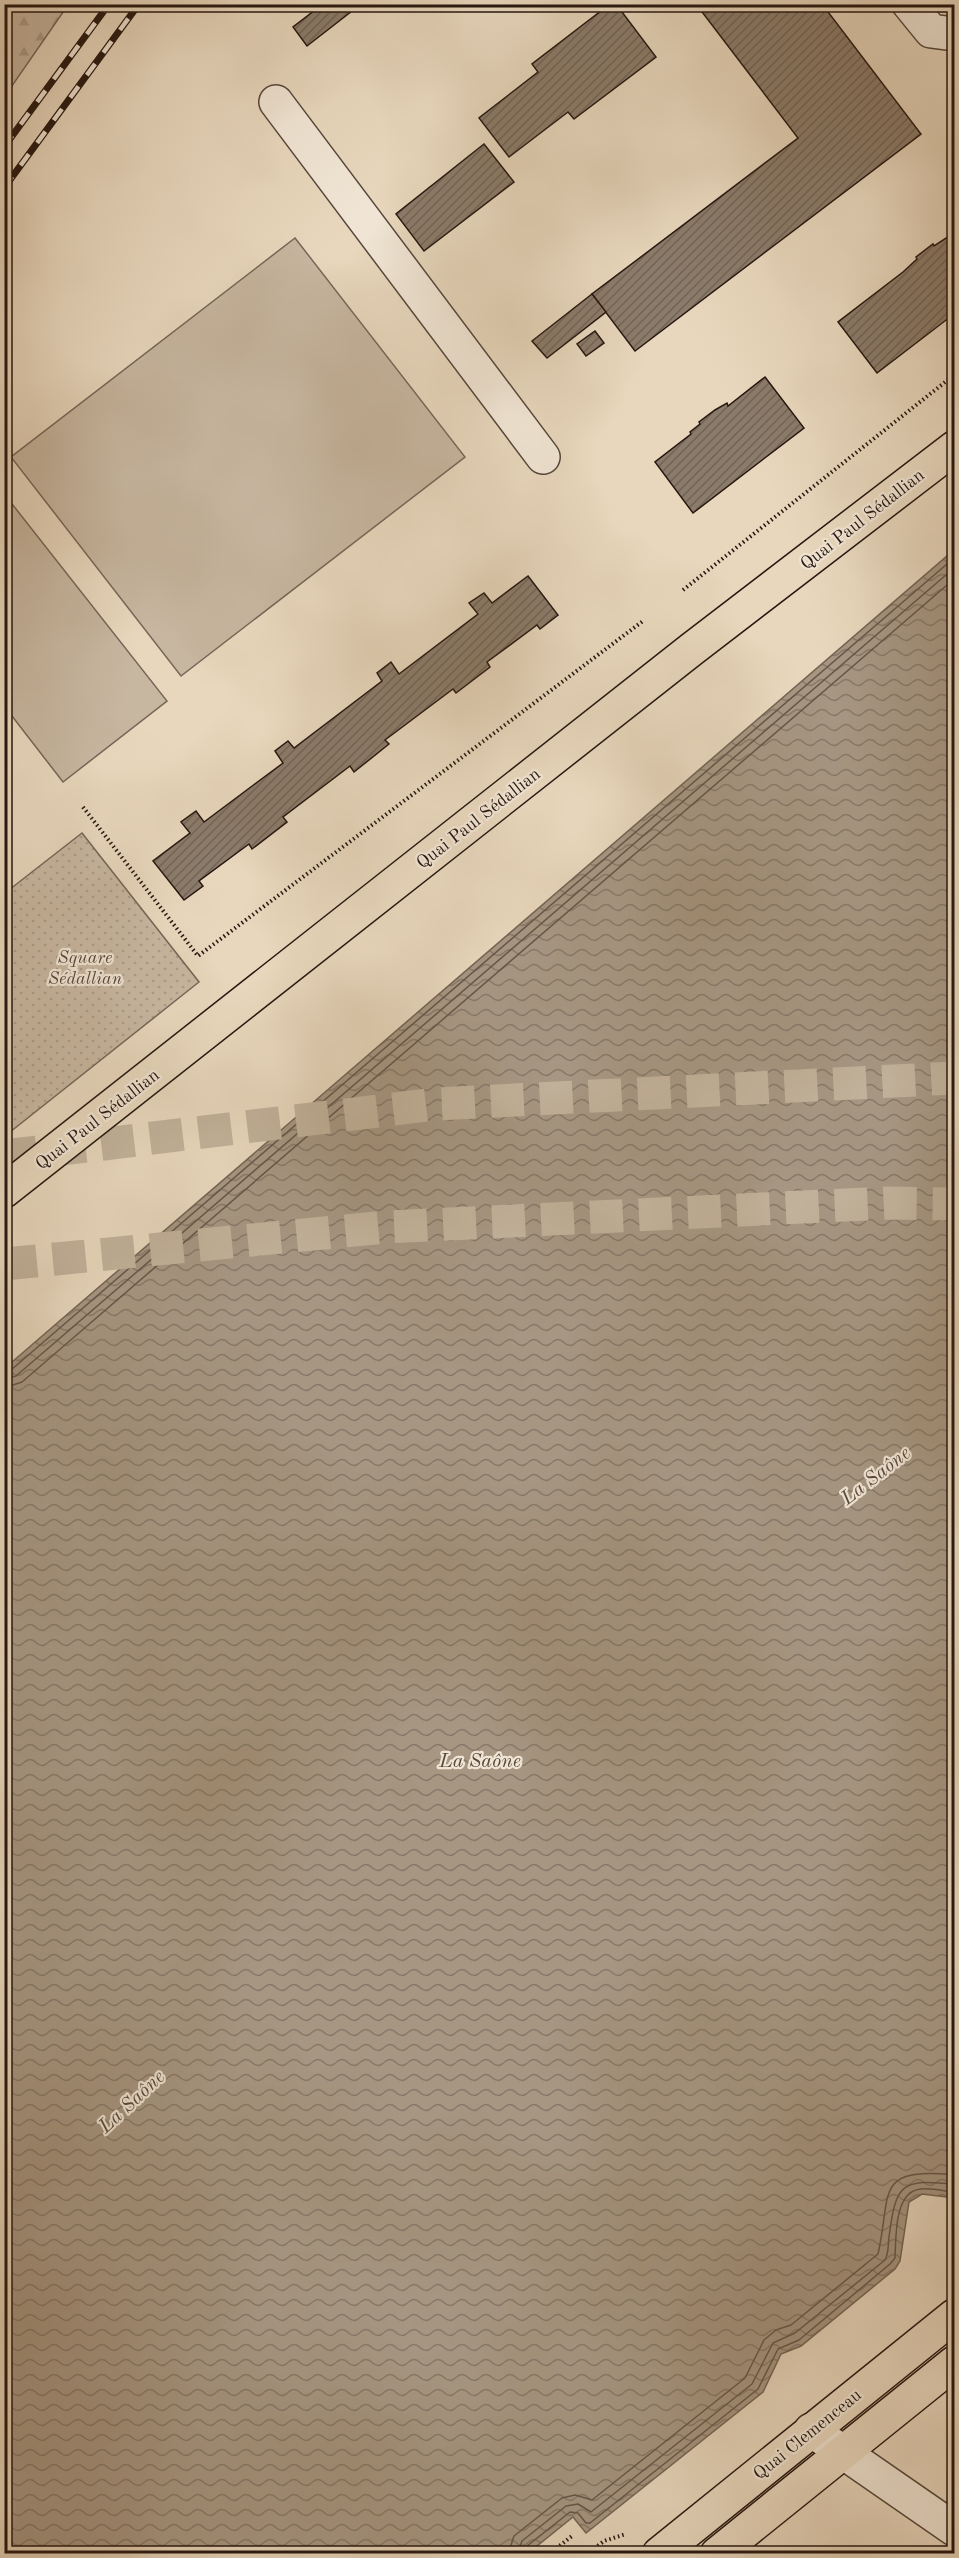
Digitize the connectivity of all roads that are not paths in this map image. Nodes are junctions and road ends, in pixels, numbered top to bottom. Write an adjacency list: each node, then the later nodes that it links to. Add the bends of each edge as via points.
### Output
1 (909, 4): 2 (street, via 931,31)
2 (954, 34)
3 (276, 102): 5 (street)
4 (954, 448): 6 (main road, Quai Paul Sédallian)
5 (543, 457)
6 (4, 1191)
7 (954, 2316): 9 (main road, Quai Clemenceau)
8 (954, 2363): 10 (main road, Quai Clemenceau)
9 (811, 2430): 10 (street); 12 (main road, Quai Clemenceau)
10 (843, 2452): 11 (street); 13 (main road, Quai Clemenceau)
11 (954, 2529)
12 (659, 2553)
13 (717, 2553)

